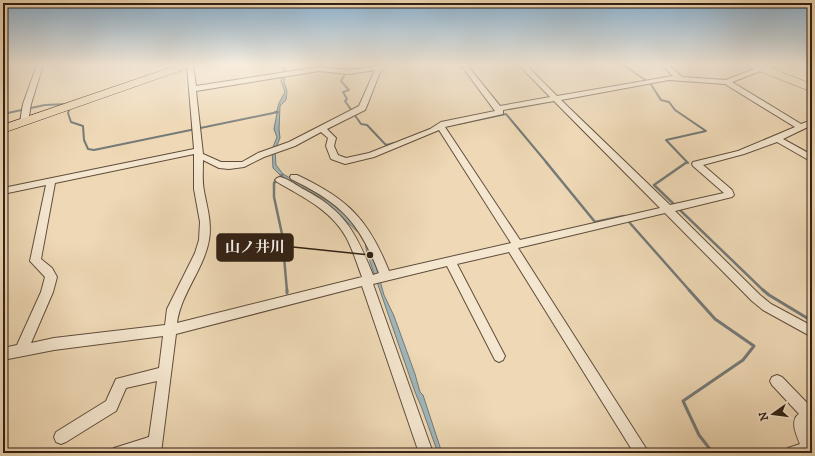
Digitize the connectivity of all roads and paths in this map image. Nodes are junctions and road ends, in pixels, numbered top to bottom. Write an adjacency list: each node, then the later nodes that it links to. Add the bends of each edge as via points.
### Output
1 (33, 86): 12 (street)
2 (126, 86): 12 (main road)
3 (209, 86): 9 (street)
4 (372, 86): 17 (street, via 366,104 362,108)
5 (480, 86): 11 (street)
6 (543, 86): 10 (street)
7 (633, 86): 10 (street)
8 (734, 86): 15 (street)
9 (193, 89): 19 (street)
10 (555, 98): 11 (street); 25 (street)
11 (497, 109): 14 (street, via 500,112 444,124)
12 (24, 122): 16 (main road)
13 (812, 122): 15 (street)
14 (441, 127): 17 (street, via 371,155 345,161 334,157 330,146 332,138); 26 (street)
15 (801, 128): 18 (street)
16 (3, 129)
17 (323, 129): 19 (street, via 244,164 219,165)
18 (778, 139): 20 (street); 25 (street, via 717,160 696,164 729,192 729,195)
19 (198, 154): 23 (street); 30 (street, via 198,189 205,222 204,240 173,309)
20 (812, 159)
21 (294, 177): 28 (street, via 320,189 354,216 368,234)
22 (280, 180): 29 (street, via 324,207 341,221 353,241)
23 (51, 181): 24 (street); 32 (street, via 36,262 52,277)
24 (3, 191)
25 (668, 209): 26 (street); 31 (street, via 756,298)
26 (515, 245): 27 (street); 42 (street)
27 (450, 261): 28 (street); 34 (street)
28 (386, 276): 29 (street)
29 (367, 281): 30 (street); 41 (street)
30 (170, 330): 32 (street); 35 (street)
31 (812, 332)
32 (22, 349): 33 (street)
33 (3, 354)
34 (499, 356)
35 (164, 373): 38 (street, via 121,383 111,406); 39 (street)
36 (777, 381): 37 (street)
37 (811, 415): 43 (street, via 801,421 809,449)
38 (61, 437)
39 (154, 447): 40 (street)
40 (119, 453)
41 (426, 453)
42 (642, 453)
43 (793, 453)

